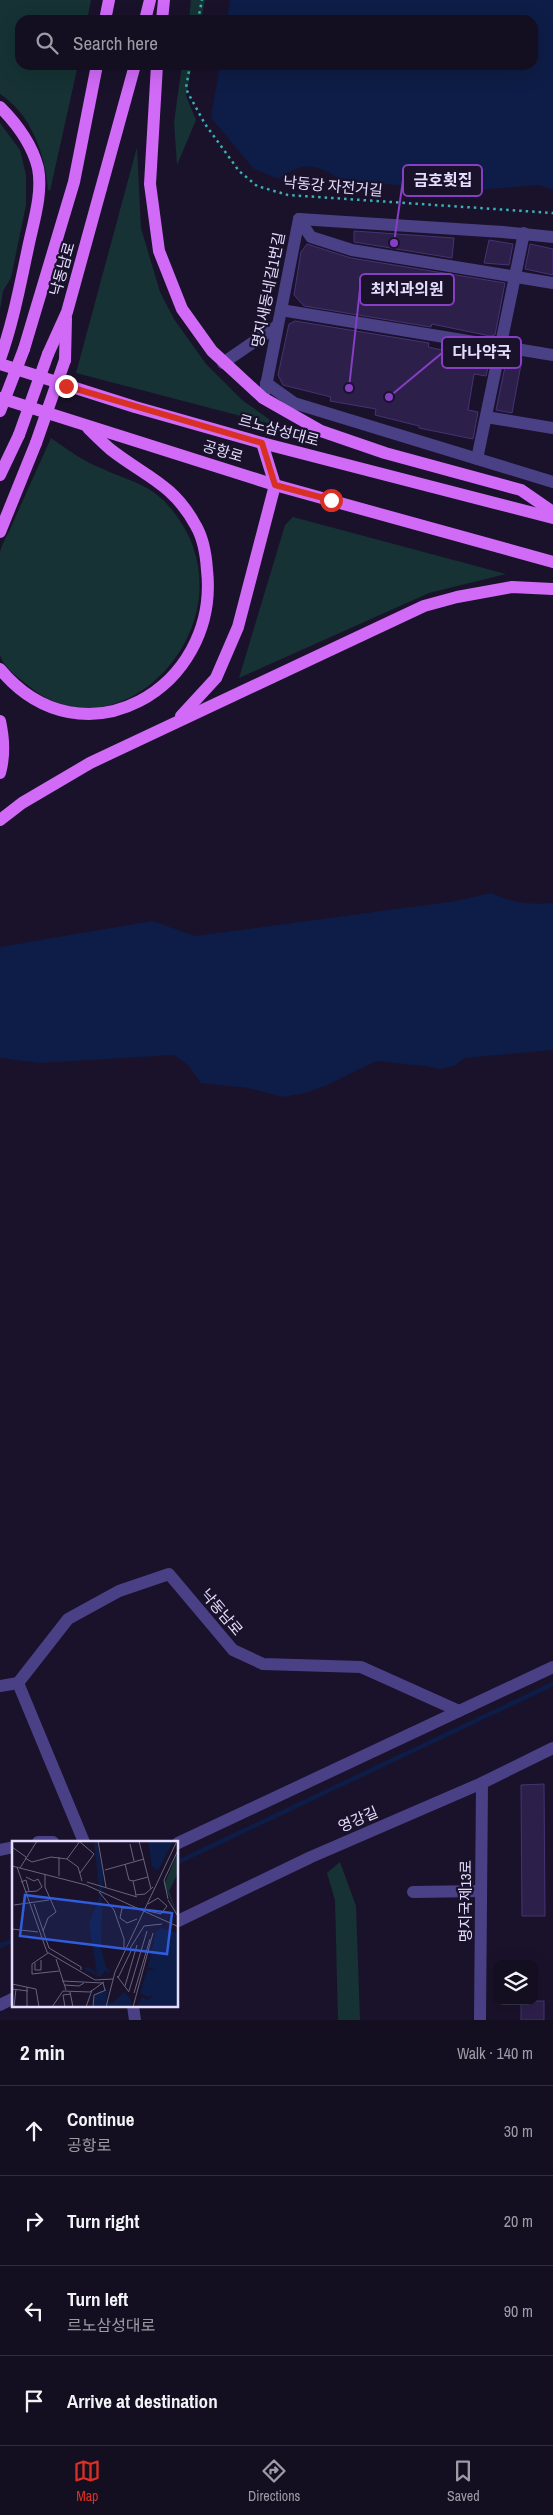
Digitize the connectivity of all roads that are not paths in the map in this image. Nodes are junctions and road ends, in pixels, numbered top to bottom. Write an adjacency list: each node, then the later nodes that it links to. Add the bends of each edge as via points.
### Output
1 (109, 0): 4 (main road)
2 (150, 0): 5 (main road)
3 (164, 0): 6 (main road)
4 (106, 15)
5 (146, 15)
6 (162, 15)
7 (96, 70): 27 (main road, 낙동남로, bridge, via 74,182 24,349)
8 (133, 70): 17 (main road, 낙동남로)
9 (157, 70): 22 (main road, via 150,184 159,250 182,309)
10 (0, 107): 21 (main road, via 16,124 38,169 34,218)
11 (298, 219): 12 (street, 명지새동네길1번길); 14 (street, via 311,237 352,250); 16 (street, 명지새동네길1번길)
12 (524, 233): 13 (street, 명지새동네길1번길); 14 (street)
13 (553, 237)
14 (516, 277): 15 (street); 19 (street)
15 (553, 283)
16 (281, 310): 18 (street, 명지새동네길1번길); 19 (street)
17 (67, 312): 33 (main road, 낙동남로, bridge); 38 (main road, bridge, via 65,360)
18 (278, 326): 22 (street); 24 (street, 명지새동네길1번길)
19 (501, 346): 20 (street); 28 (street)
20 (553, 355)
21 (0, 359)
22 (223, 363): 26 (main road)
23 (0, 364): 31 (main road, 르노삼성대로)
24 (266, 382): 26 (street, 명지새동네길1번길); 32 (street, via 294,403)
25 (0, 398): 29 (main road, 공항로)
26 (263, 398): 36 (main road, via 321,431 521,490)
27 (0, 411)
28 (486, 417): 30 (street); 32 (street)
29 (84, 425): 35 (main road, 공항로); 41 (main road, via 110,449 160,482 180,502 197,527 206,556 209,584 200,636 166,683 149,697 108,712 81,713 49,706 16,687)
30 (553, 428)
31 (262, 443): 35 (main road); 37 (main road, 르노삼성대로)
32 (477, 459): 34 (street)
33 (0, 475)
34 (553, 482)
35 (275, 485): 39 (main road, 공항로); 43 (main road, via 238,627 216,678)
36 (553, 512)
37 (553, 518)
38 (0, 532)
39 (553, 562)
40 (553, 589): 43 (main road, via 512,587 424,606)
41 (0, 669)
42 (0, 721): 44 (main road, via 4,762)
43 (175, 722): 45 (main road, via 54,783)
44 (0, 773)
45 (0, 820)
46 (553, 1667): 49 (street)
47 (18, 1683): 48 (street); 49 (street, 낙동남로, via 68,1619 119,1591 169,1574 233,1650 263,1664 361,1667); 52 (street)
48 (0, 1686)
49 (459, 1711): 53 (street)
50 (553, 1748): 51 (street, 영강길)
51 (482, 1783): 54 (street, 명지국제13로); 56 (street, 영강길, via 311,1857)
52 (84, 1841)
53 (179, 1843)
54 (481, 1891): 55 (street); 59 (street, 명지국제13로)
55 (413, 1892)
56 (179, 1921)
57 (12, 1999): 58 (street)
58 (0, 2005)
59 (480, 2020)

